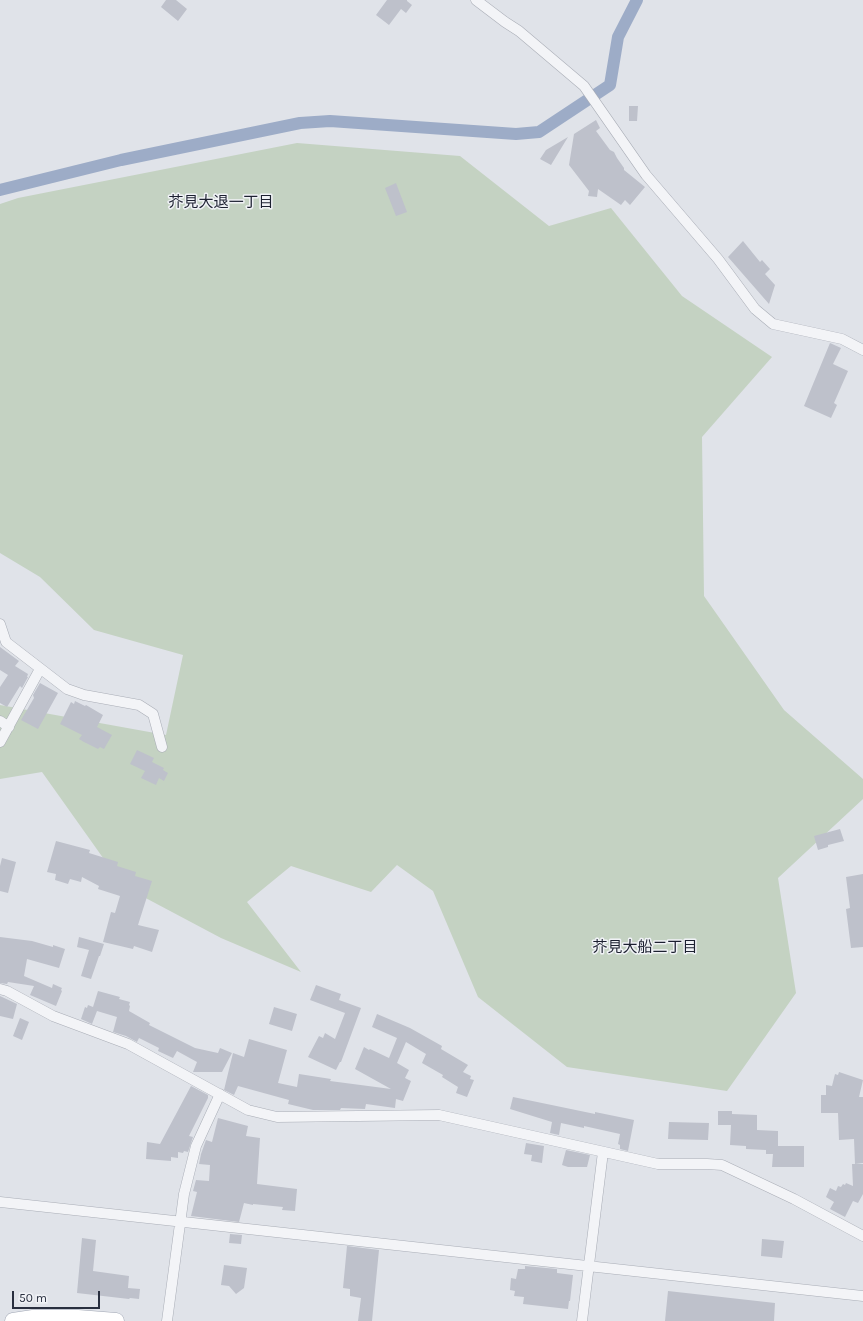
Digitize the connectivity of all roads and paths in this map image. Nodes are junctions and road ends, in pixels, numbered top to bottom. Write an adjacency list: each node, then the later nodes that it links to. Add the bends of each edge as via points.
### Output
1 (476, 0): 2 (street, via 519,31 584,86 646,175 718,259 755,309 773,324 842,339)
2 (863, 350)
3 (0, 624): 4 (street, via 6,642)
4 (40, 669): 6 (street); 8 (street, via 68,689 84,695 139,705 153,714)
5 (0, 721): 6 (street)
6 (9, 727): 7 (street)
7 (0, 742)
8 (162, 747)
9 (0, 989): 10 (street, via 53,1016 128,1044)
10 (220, 1094): 11 (street, via 248,1110 277,1117 439,1115); 13 (street, via 196,1146)
11 (603, 1152): 14 (street, via 658,1164 722,1165 794,1199); 15 (street)
12 (0, 1202): 13 (street)
13 (180, 1222): 15 (street); 19 (street)
14 (863, 1236)
15 (590, 1265): 16 (street); 20 (street)
16 (863, 1296)
17 (13, 1321): 18 (main road, via 33,1318 78,1318)
18 (116, 1321)
19 (167, 1321)
20 (582, 1321)

